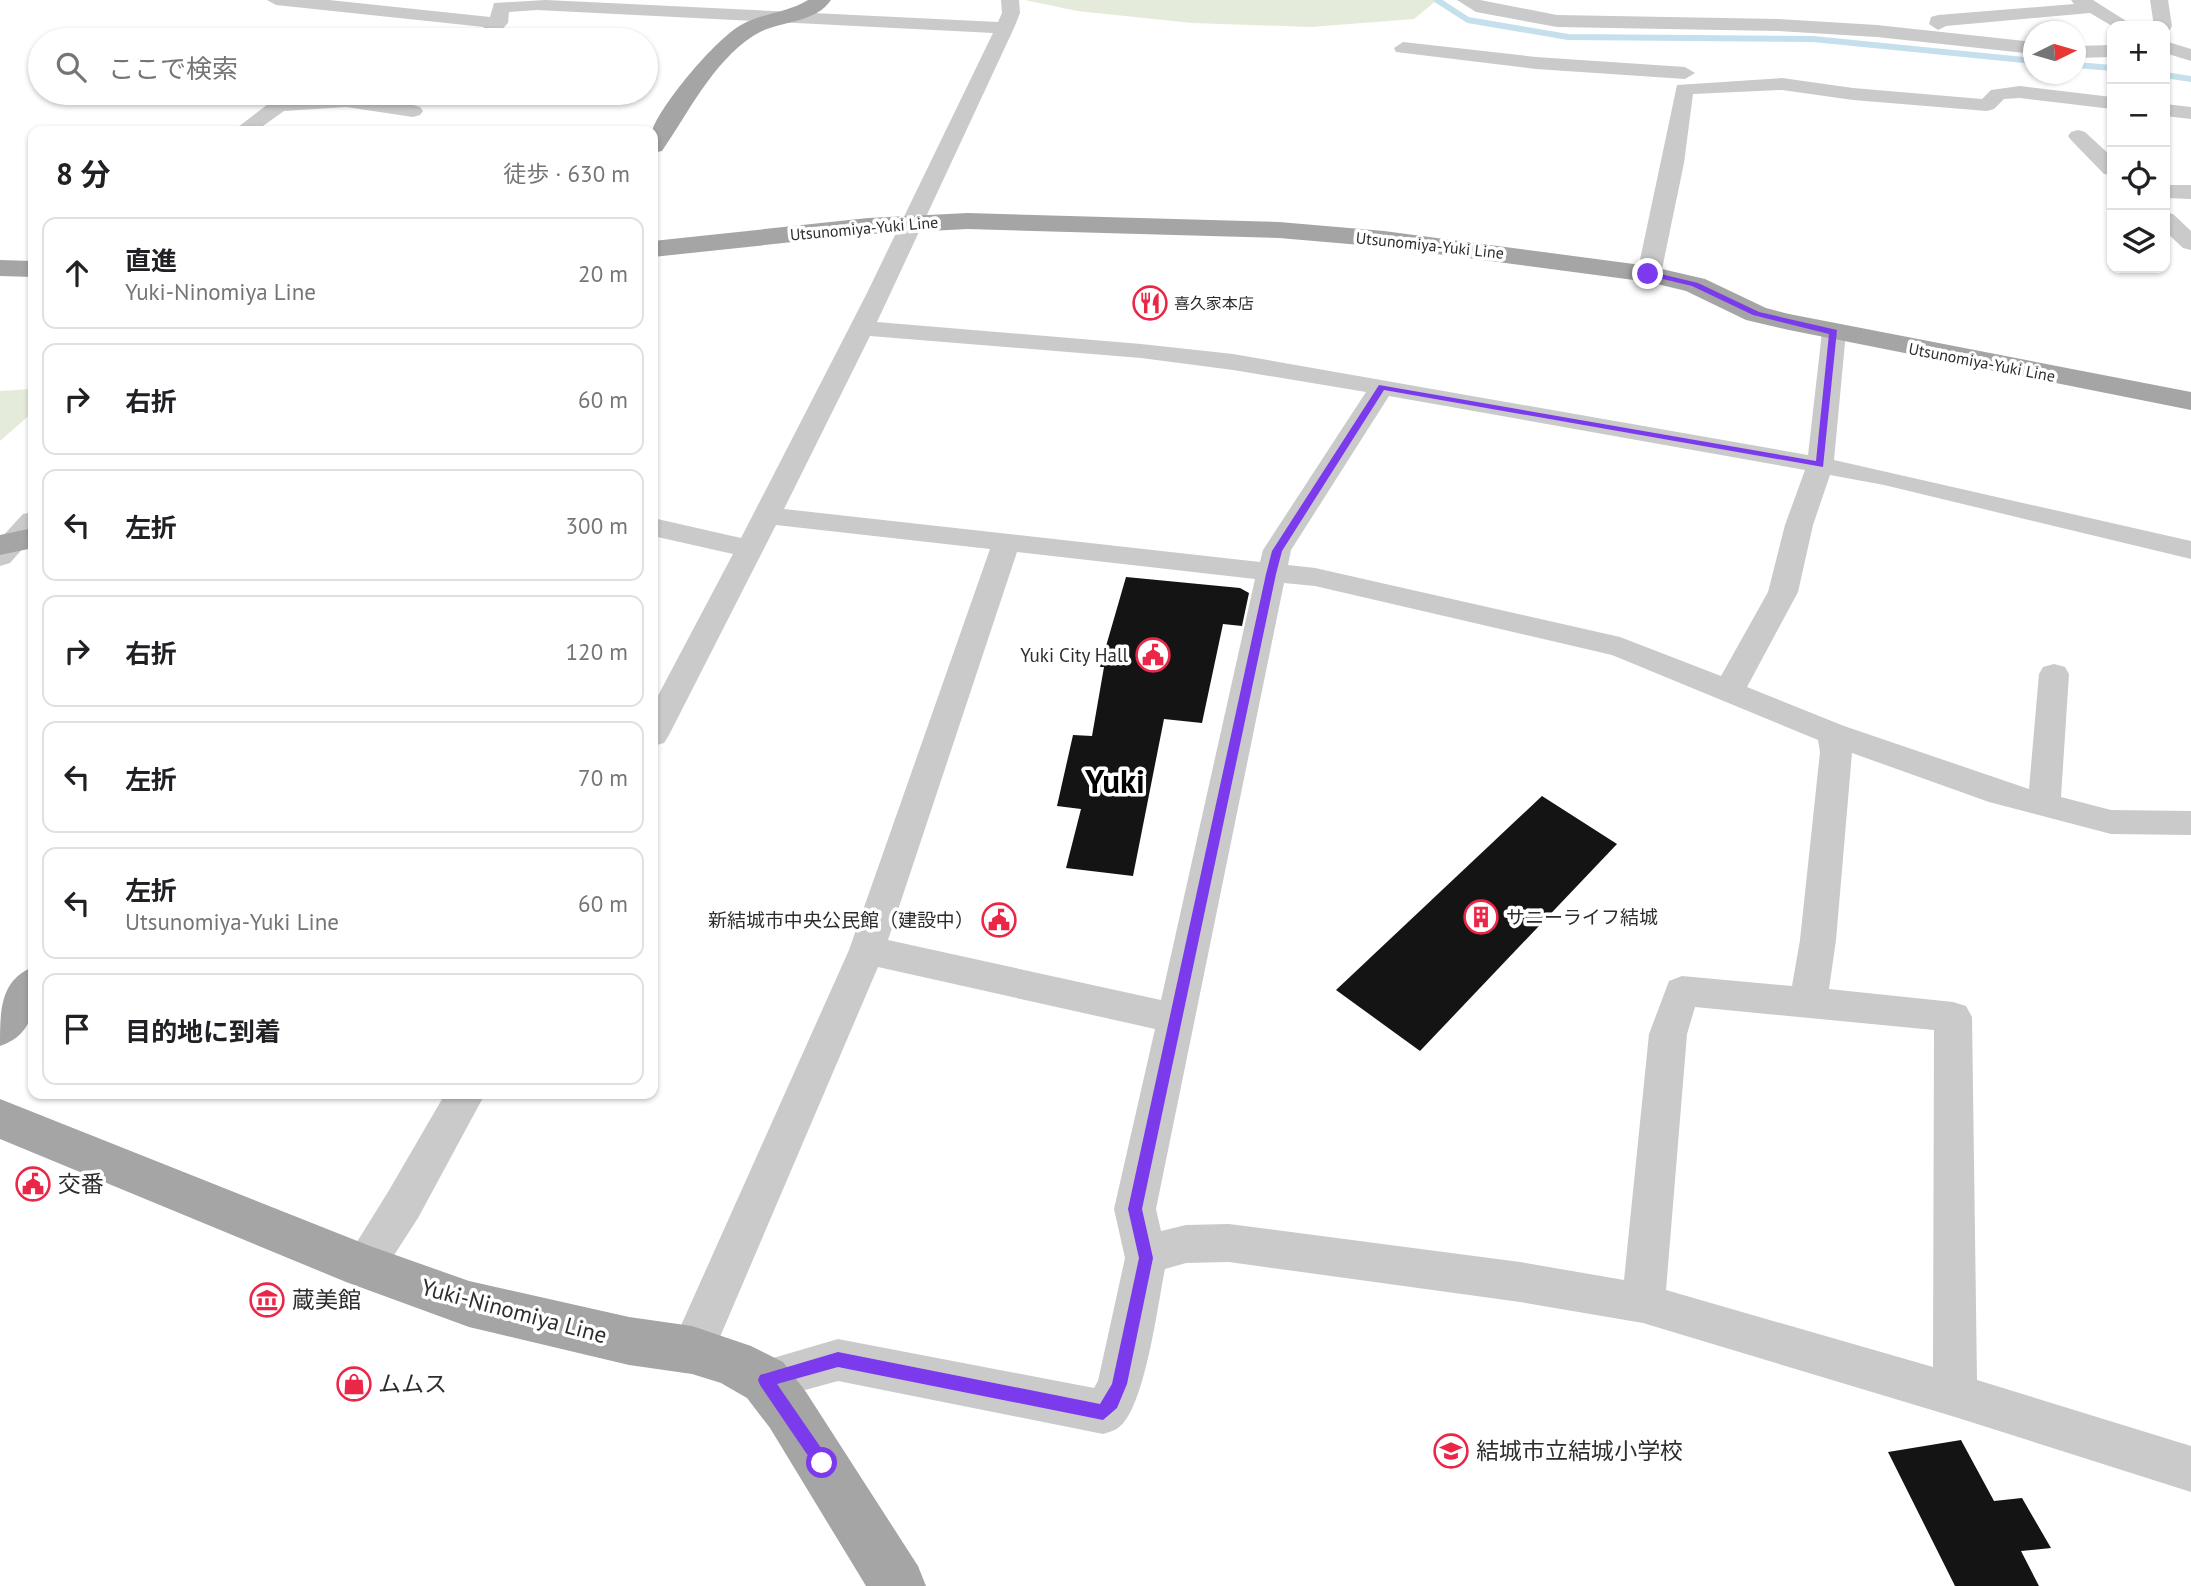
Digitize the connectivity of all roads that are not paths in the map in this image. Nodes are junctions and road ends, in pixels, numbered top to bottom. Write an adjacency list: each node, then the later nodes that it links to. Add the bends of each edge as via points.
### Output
1 (276, 0): 11 (street)
2 (821, 0): 8 (main road)
3 (1010, 0): 14 (street)
4 (1466, 0): 12 (street, via 1482,8 1557,21)
5 (2159, 0): 10 (street)
6 (2085, 4): 9 (street); 15 (street, via 1938,21)
7 (1755, 8): 12 (street)
8 (784, 18): 11 (street, via 537,5 500,8); 14 (street); 33 (main road, via 750,29 720,52)
9 (2116, 21)
10 (2162, 21)
11 (499, 23): 13 (street)
12 (1768, 25): 15 (street)
13 (494, 28)
14 (1005, 28): 37 (street)
15 (1937, 37): 16 (street)
16 (2023, 47)
17 (2170, 47): 21 (street)
18 (1403, 48): 22 (street, via 1536,63)
19 (2107, 51): 20 (street)
20 (2086, 52)
21 (2191, 55)
22 (1685, 72): 23 (street, via 1853,94 1987,105 1998,94 2020,92); 43 (street, via 1673,163)
23 (2107, 102)
24 (279, 105): 30 (street)
25 (373, 105): 27 (street)
26 (419, 105): 27 (street)
27 (413, 111): 31 (street)
28 (2170, 111): 29 (street)
29 (2191, 113)
30 (250, 126)
31 (399, 126)
32 (2078, 136): 34 (street)
33 (658, 139)
34 (2107, 164)
35 (2170, 192): 36 (street)
36 (2191, 192)
37 (912, 223): 40 (main road, Utsunomiya-Yuki Line); 43 (main road, Utsunomiya-Yuki Line, via 1030,221 1279,230); 44 (street)
38 (2170, 224): 39 (street)
39 (2191, 243)
40 (658, 248)
41 (0, 268): 42 (main road)
42 (28, 269)
43 (1648, 274): 45 (main road, Utsunomiya-Yuki Line, via 1695,285 1756,314)
44 (864, 328): 46 (street, via 1233,362); 49 (street)
45 (1834, 332): 47 (main road, Utsunomiya-Yuki Line); 48 (street)
46 (1382, 387): 48 (street); 54 (street, via 1277,551)
47 (2191, 401)
48 (1820, 465): 53 (street); 56 (street, via 1783,592)
49 (769, 516): 51 (street); 52 (street)
50 (658, 528): 52 (street)
51 (1006, 543): 54 (street); 61 (street)
52 (750, 549): 57 (street)
53 (2191, 550)
54 (1271, 574): 56 (street, via 1315,577 1620,647); 64 (street)
55 (2054, 674): 59 (street)
56 (1728, 692): 58 (street)
57 (658, 725)
58 (1833, 734): 59 (street); 63 (street, via 1836,752)
59 (2043, 805): 60 (street, via 2111,822)
60 (2191, 823)
61 (867, 950): 64 (street); 71 (street)
62 (28, 991): 65 (main road)
63 (1808, 1002): 70 (street, via 1682,991 1668,1034); 73 (street, via 1953,1017)
64 (1175, 1018): 68 (street, via 1135,1209)
65 (0, 1028)
66 (462, 1099): 69 (street)
67 (0, 1119): 69 (main road, Yuki-Ninomiya Line)
68 (1146, 1258): 70 (street, via 1185,1243 1229,1243); 72 (street, via 1119,1384 1103,1412 838,1360)
69 (363, 1266): 71 (main road, Yuki-Ninomiya Line, via 469,1304 629,1341)
70 (1643, 1303): 73 (street)
71 (692, 1350): 72 (main road, Yuki-Ninomiya Line, via 733,1363)
72 (765, 1380): 75 (main road, Yuki-Ninomiya Line)
73 (1955, 1395): 74 (street)
74 (2191, 1469)
75 (898, 1586)

